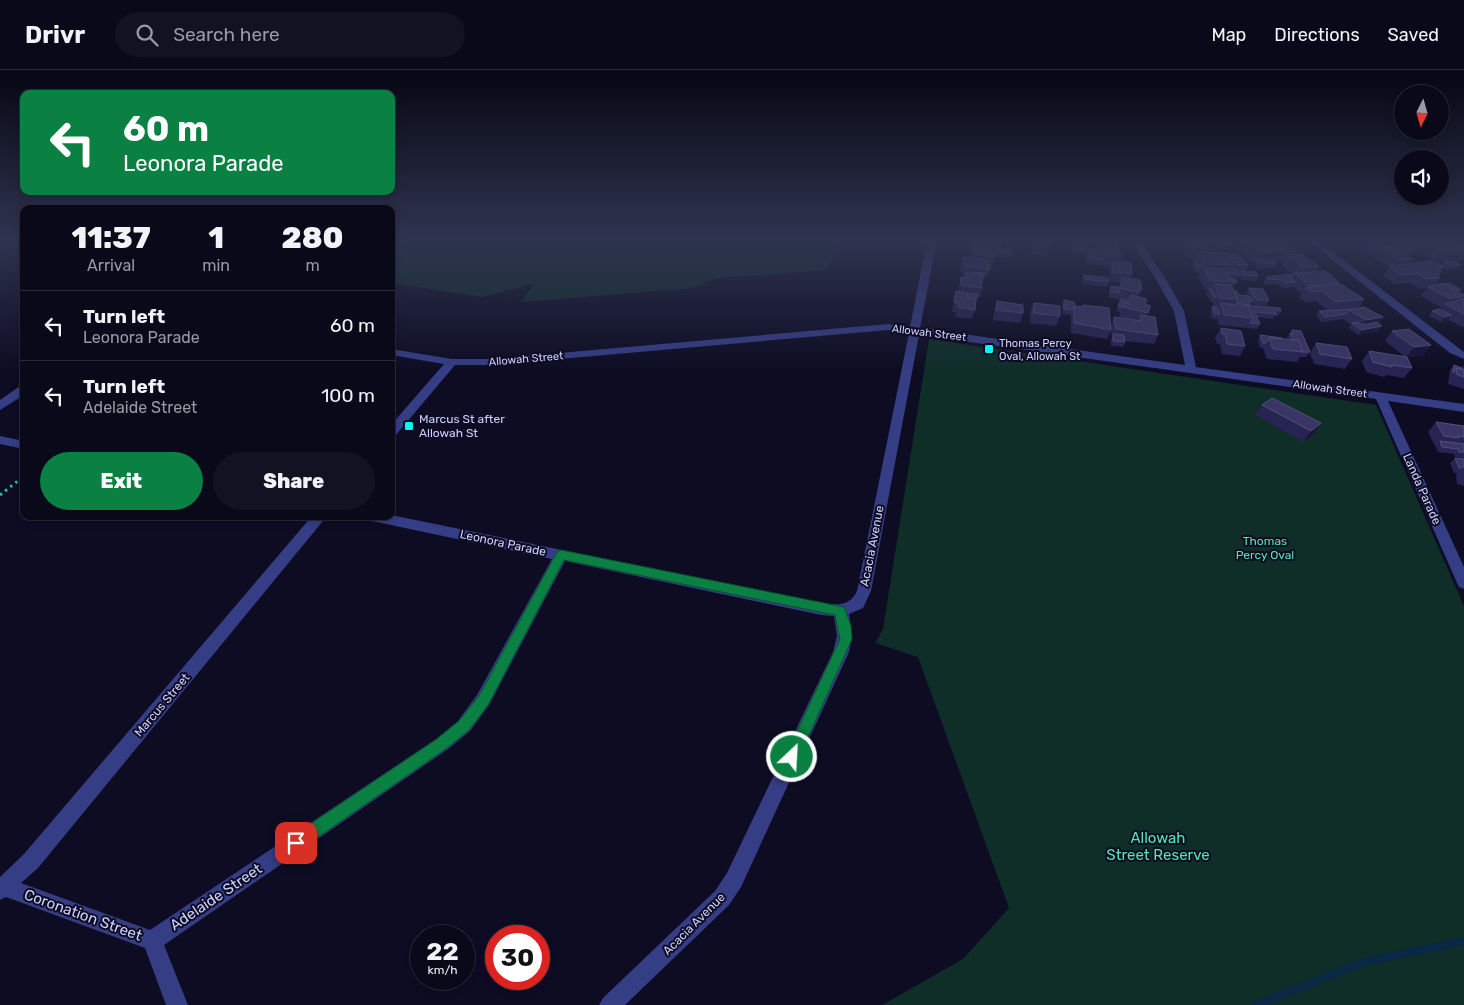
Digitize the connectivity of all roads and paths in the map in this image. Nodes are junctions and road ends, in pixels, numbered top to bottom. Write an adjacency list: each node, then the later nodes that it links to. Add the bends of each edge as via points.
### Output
1 (923, 284): 4 (street, Acacia Avenue)
2 (1163, 284): 8 (street, via 1179,311)
3 (1367, 284): 6 (street)
4 (914, 330): 7 (street, Allowah Street, via 882,328 490,362); 8 (street, Allowah Street); 22 (street, Acacia Avenue, via 864,591 856,605)
5 (395, 353): 7 (street, Allowah Street)
6 (1464, 356)
7 (452, 362): 13 (street)
8 (1191, 369): 10 (street, Allowah Street)
9 (20, 392): 11 (street)
10 (1380, 396): 12 (street, Allowah Street); 21 (street, Landa Parade)
11 (0, 406)
12 (1464, 408)
13 (395, 428)
14 (0, 440): 15 (street)
15 (20, 444)
16 (20, 479): 17 (path)
17 (0, 495)
18 (317, 520): 23 (street, Marcus Street, via 31,861)
19 (391, 520): 20 (street, Leonora Parade)
20 (561, 555): 22 (street, Leonora Parade); 24 (street, Adelaide Street, via 483,700 464,726)
21 (1464, 583)
22 (840, 611): 26 (street, Acacia Avenue, via 846,639 841,652 734,880 722,898)
23 (3, 888): 24 (street, Coronation Street)
24 (152, 940): 25 (street, Coronation Street)
25 (177, 1005)
26 (610, 1005)

